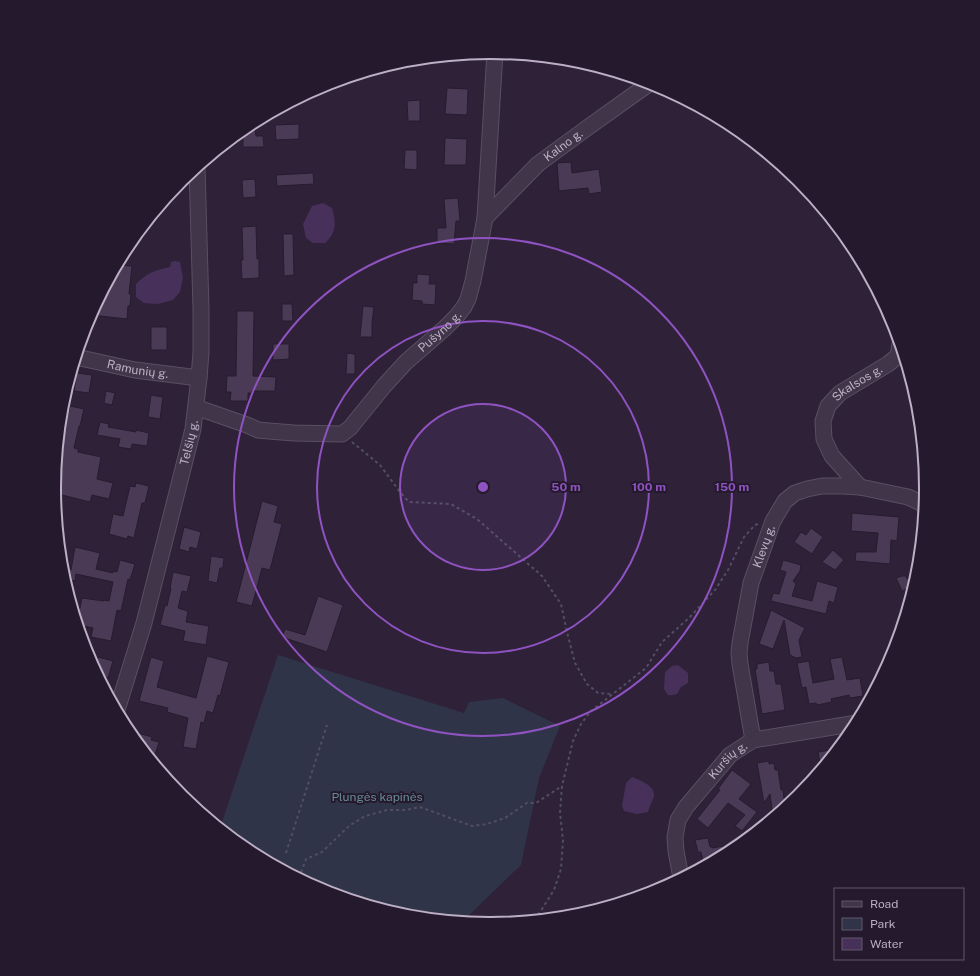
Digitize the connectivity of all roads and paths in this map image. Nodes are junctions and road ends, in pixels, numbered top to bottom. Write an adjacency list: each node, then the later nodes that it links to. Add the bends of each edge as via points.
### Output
1 (495, 59): 4 (street, Pušyno g.)
2 (643, 88): 4 (street, Kalno g., via 538,164)
3 (197, 175): 7 (street, Telšių g., via 201,309)
4 (485, 218): 9 (street, Pušyno g., via 473,281 464,307 445,328 406,362)
5 (898, 356): 10 (street, Skalsos g., via 840,393 828,406 823,421 824,439 832,456)
6 (82, 358): 7 (street, Ramunių g., via 135,370)
7 (199, 378): 8 (street, Telšių g.)
8 (196, 408): 9 (street, via 258,430); 14 (street, Telšių g., via 193,429 144,623)
9 (342, 434): 13 (path, via 380,466 409,502 452,504 477,518 542,576 561,604 574,663 587,684 598,693)
10 (860, 488): 11 (street, Klevų g.); 12 (street, Klevų g., via 822,486 795,493 785,501)
11 (918, 502)
12 (773, 521): 13 (path, via 755,525 744,537 715,590 662,642 646,668); 17 (street, Klevų g., via 751,583 739,653)
13 (612, 694): 18 (path, via 591,711 581,724 573,741)
14 (118, 703)
15 (848, 724): 17 (street, Kuršių g.)
16 (327, 725): 19 (path)
17 (753, 740): 21 (street, Kuršių g., via 730,755 678,820 675,837)
18 (562, 786): 20 (path, via 536,803 527,803 505,818 487,824 472,826 420,807 387,810 365,816 349,826 322,852 306,859); 22 (path, via 561,870 554,890)
19 (286, 853)
20 (301, 873)
21 (680, 873)
22 (539, 914)

